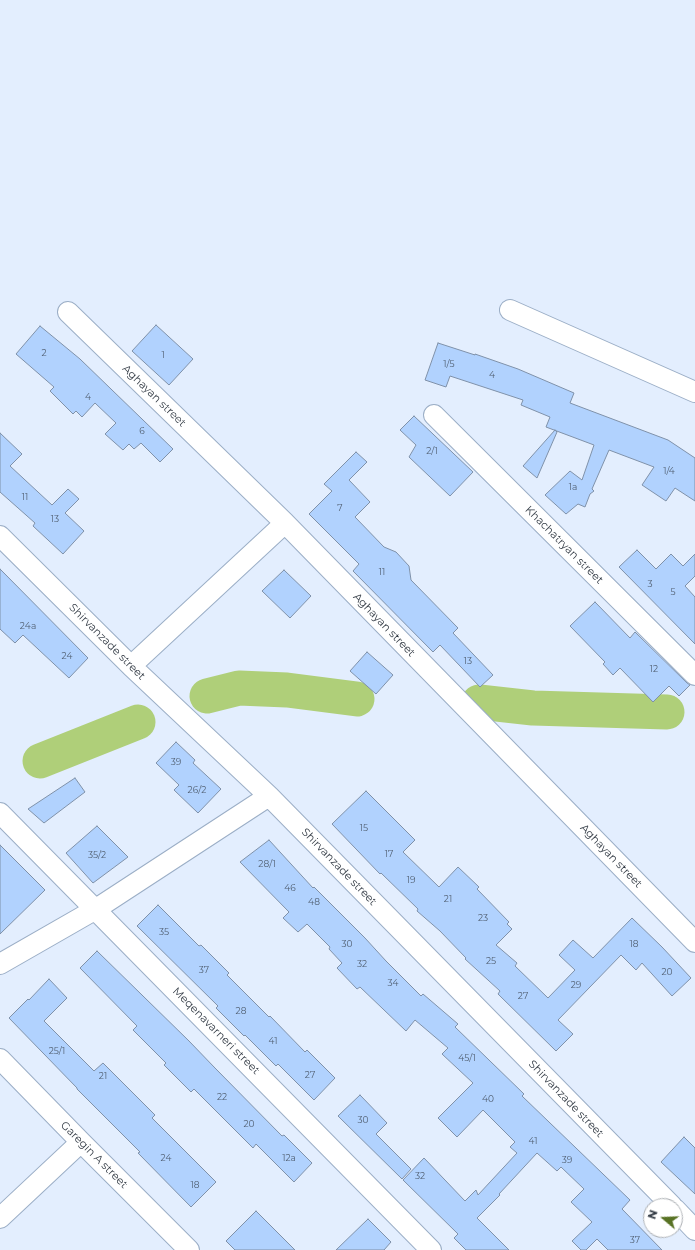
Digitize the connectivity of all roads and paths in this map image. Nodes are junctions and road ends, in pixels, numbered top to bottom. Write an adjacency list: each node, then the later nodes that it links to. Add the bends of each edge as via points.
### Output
1 (510, 310): 3 (street)
2 (68, 312): 5 (street, Aghayan street)
3 (695, 392)
4 (434, 415): 8 (street, Khachatryan street)
5 (284, 523): 7 (street); 12 (street, Aghayan street)
6 (0, 536): 7 (street, Shirvanzade street)
7 (131, 666): 9 (street, Shirvanzade street)
8 (695, 675)
9 (269, 796): 11 (street); 16 (street, Shirvanzade street)
10 (0, 813): 11 (street, Meqenavarneri street)
11 (96, 909): 13 (street); 21 (street, Meqenavarneri street)
12 (695, 942)
13 (0, 964)
14 (0, 1059): 15 (street, Garegin A street)
15 (81, 1142): 18 (street); 20 (street, Garegin A street)
16 (664, 1198)
17 (683, 1217): 19 (street)
18 (0, 1218)
19 (695, 1230)
20 (190, 1250)
21 (431, 1250)

